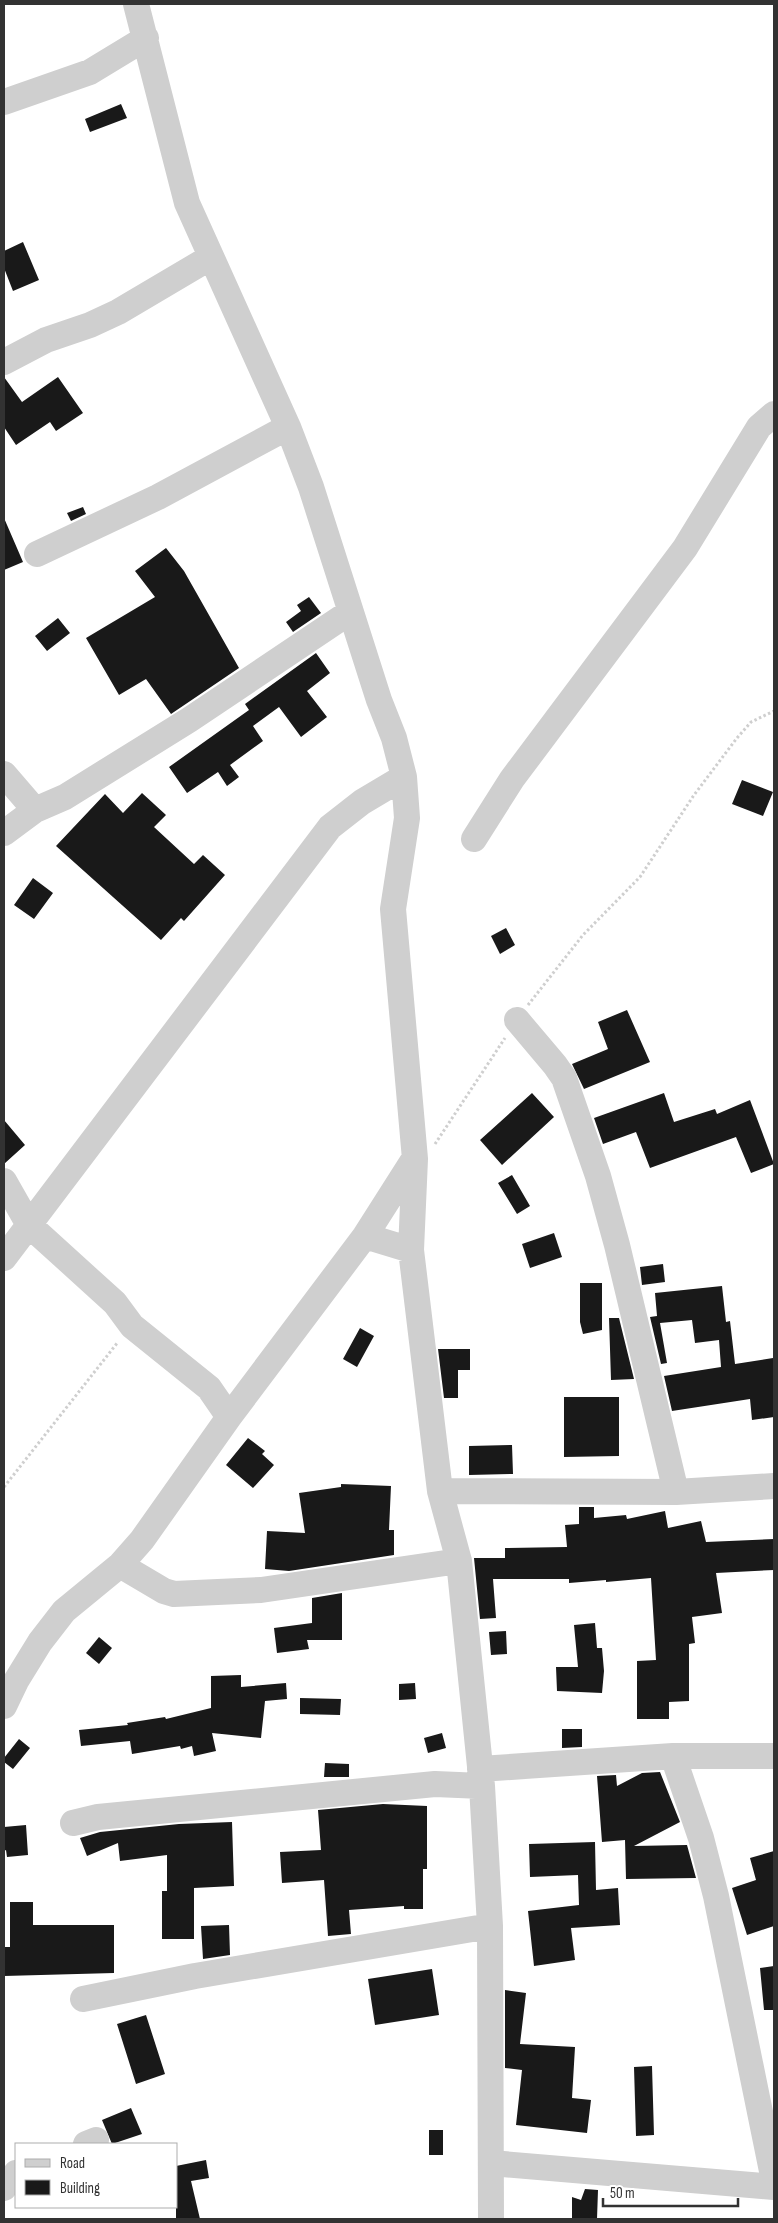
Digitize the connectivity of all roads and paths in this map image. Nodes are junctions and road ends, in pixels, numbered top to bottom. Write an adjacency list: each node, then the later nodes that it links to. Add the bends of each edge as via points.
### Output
1 (136, 4): 2 (street)
2 (146, 38): 3 (street, via 90,72); 4 (street, via 187,203)
3 (4, 102)
4 (211, 257): 5 (street, via 118,312 46,340); 7 (street)
5 (4, 362)
6 (774, 414): 15 (street, via 759,427 685,548 512,779)
7 (288, 427): 8 (street, via 158,497); 9 (street, via 311,487)
8 (38, 554)
9 (350, 612): 12 (street, via 394,738); 13 (street, via 189,720 65,797)
10 (774, 711): 16 (path, via 751,722 736,738 640,877 584,935)
11 (4, 774): 13 (street)
12 (404, 777): 17 (street, via 407,818 393,909); 19 (street, via 362,802 330,827)
13 (35, 810): 14 (street)
14 (4, 833)
15 (474, 839)
16 (517, 1020): 17 (path, via 435,1144); 28 (street, via 564,1078 598,1176)
17 (414, 1158): 20 (street); 21 (street)
18 (4, 1182): 19 (street)
19 (29, 1225): 22 (street); 23 (street, via 115,1304)
20 (364, 1236): 21 (street); 24 (street)
21 (411, 1250): 27 (street)
22 (4, 1258)
23 (132, 1326): 24 (street, via 209,1388); 26 (path)
24 (228, 1417): 30 (street, via 142,1540)
25 (774, 1486): 28 (street)
26 (4, 1487)
27 (440, 1491): 28 (street); 29 (street)
28 (676, 1492)
29 (459, 1561): 30 (street, via 261,1590 174,1594); 34 (street)
30 (120, 1566): 31 (street, via 64,1611 40,1642)
31 (4, 1706)
32 (673, 1756): 33 (street); 34 (street); 40 (street, via 701,1838 716,1896)
33 (770, 1763)
34 (481, 1778): 35 (street, via 98,1817); 36 (street)
35 (73, 1823)
36 (490, 1926): 37 (street, via 195,1976); 38 (street)
37 (82, 1999)
38 (491, 2163): 41 (street); 43 (street)
39 (15, 2174): 42 (street)
40 (774, 2181)
41 (774, 2187)
42 (4, 2188)
43 (491, 2219)

